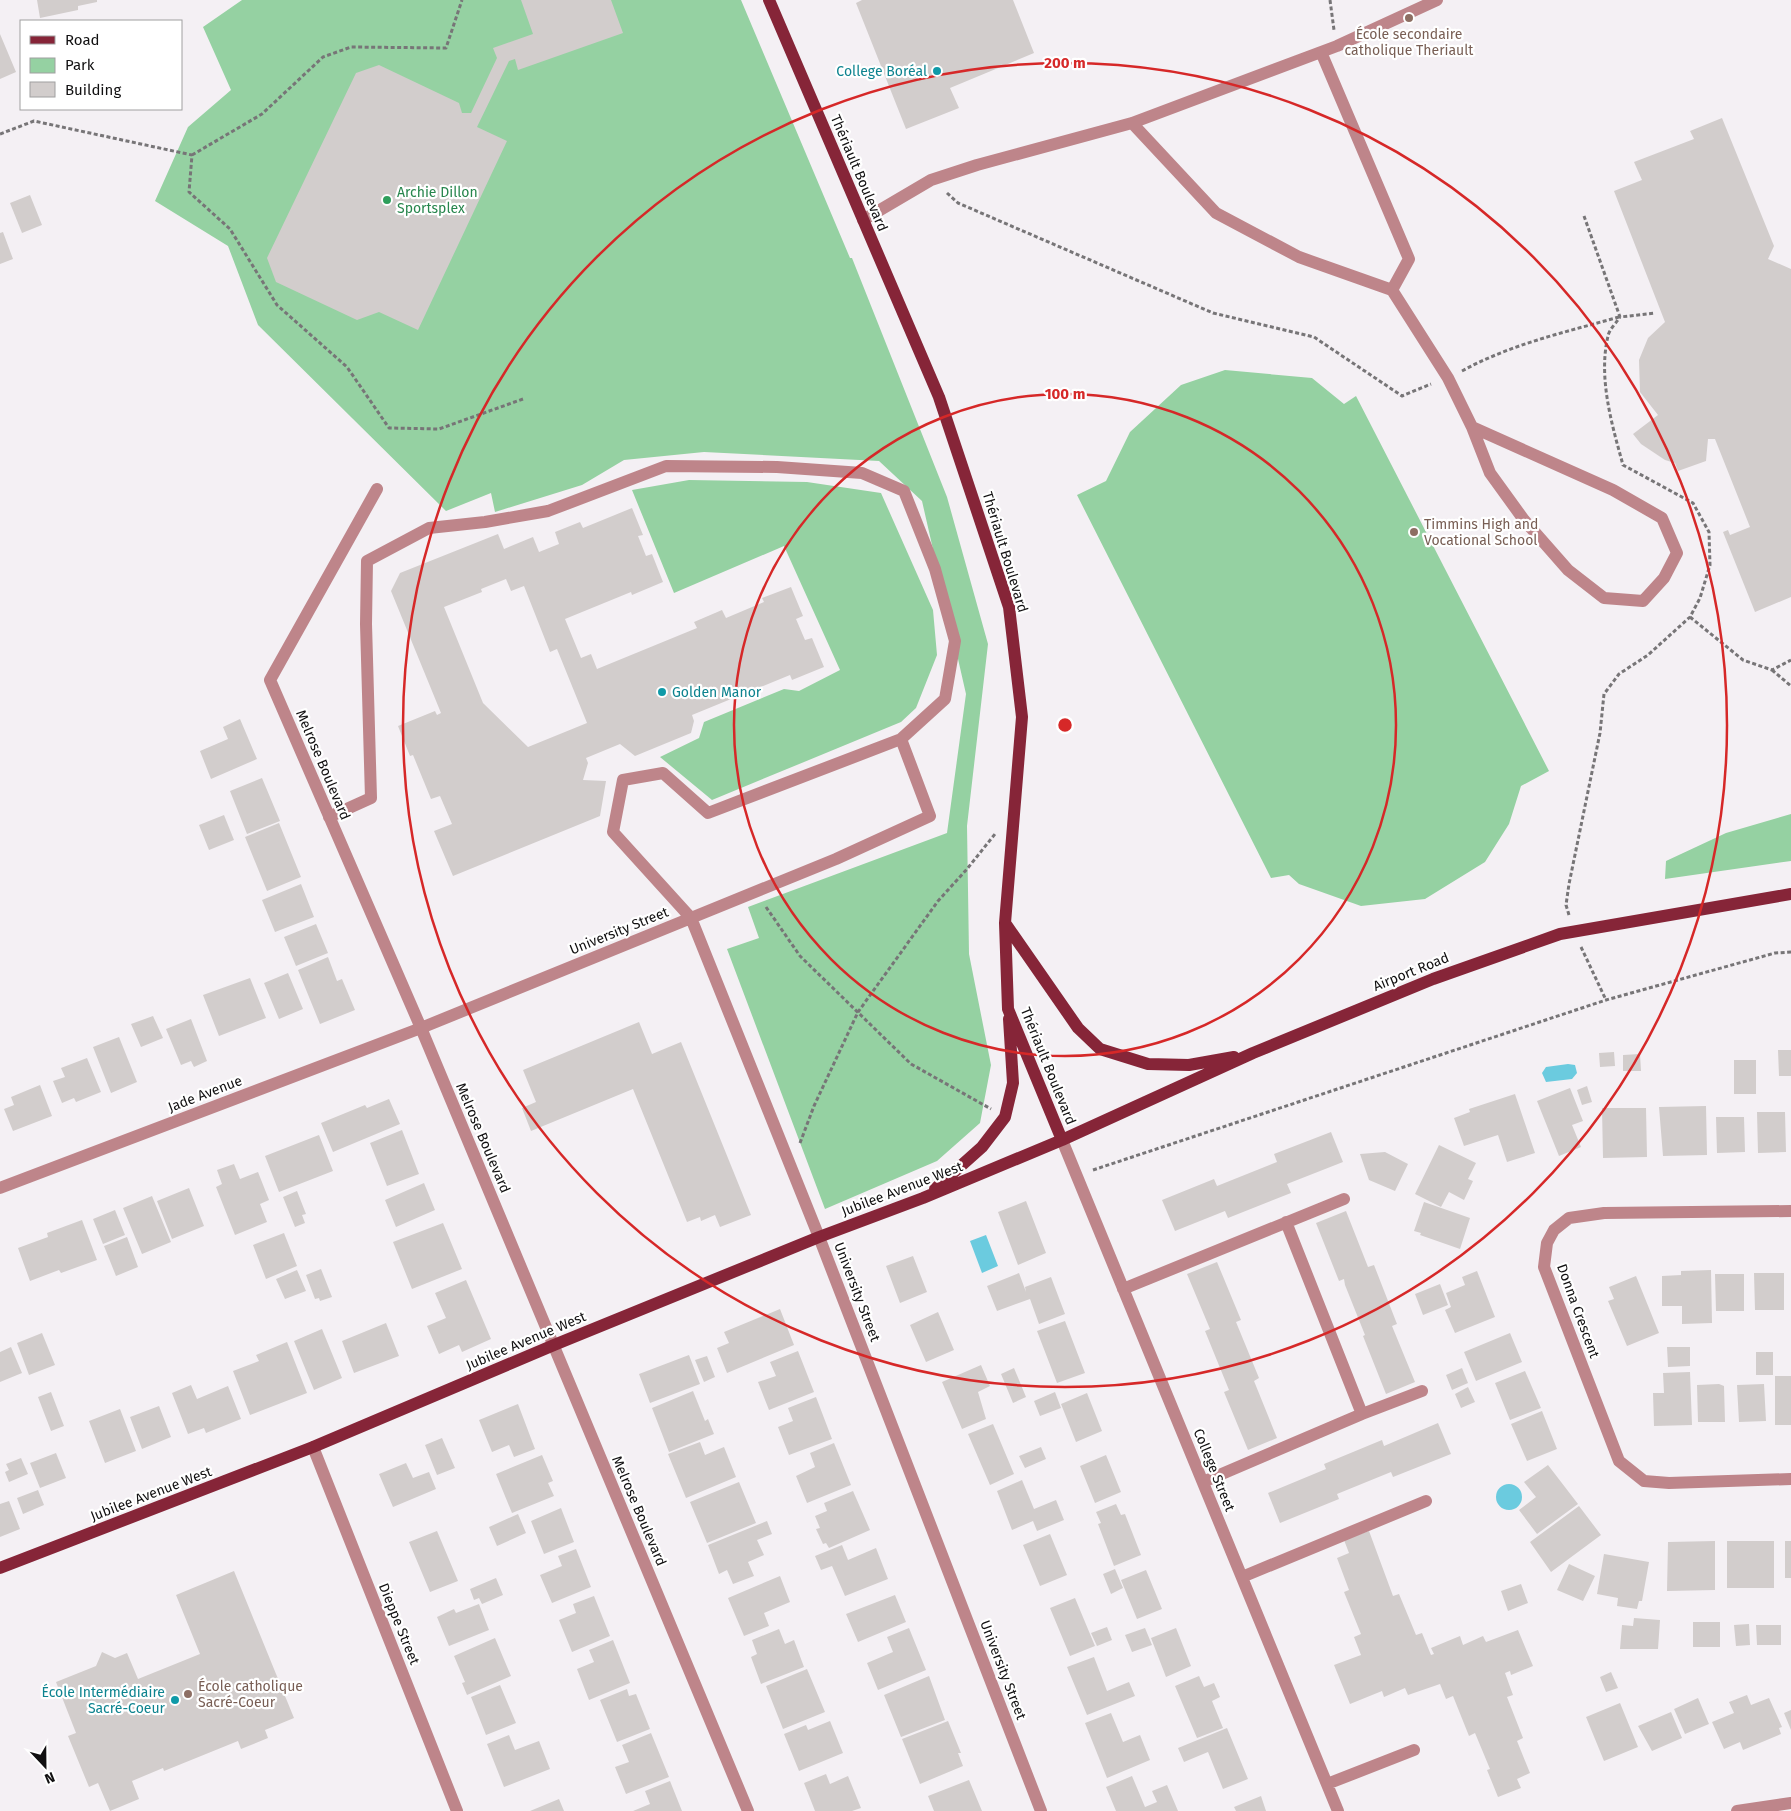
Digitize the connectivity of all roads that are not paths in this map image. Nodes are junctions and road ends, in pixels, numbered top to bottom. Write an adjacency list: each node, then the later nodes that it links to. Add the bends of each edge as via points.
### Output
1 (769, 0): 5 (main road, Thériault Boulevard)
2 (1437, 0): 3 (street)
3 (1321, 52): 4 (street); 6 (street, via 1409,259)
4 (1132, 123): 5 (street, via 931,180); 6 (street, via 1216,212 1299,257)
5 (863, 220): 13 (main road, Thériault Boulevard, via 938,397 1010,607 1022,717)
6 (1392, 290): 7 (street, via 1448,378)
7 (1472, 427): 7 (street, via 1490,473 1524,520 1568,570 1604,598 1643,601 1664,578 1677,553 1662,518 1613,490)
8 (377, 489): 10 (street, Melrose Boulevard, via 270,680)
9 (901, 739): 10 (street, via 945,699 954,642 935,569 904,491 862,473 776,466 666,466 548,511 429,528 367,561 371,798); 12 (street, via 930,816); 12 (street, via 708,813 662,773 623,780 612,832)
10 (329, 817): 15 (street, Melrose Boulevard)
11 (1791, 894): 16 (main road, Airport Road, via 1560,934 1433,978)
12 (690, 918): 15 (street, University Street); 23 (street, University Street)
13 (1005, 923): 14 (main road, Thériault Boulevard); 16 (main road, via 1078,1028 1100,1049 1148,1064 1189,1065)
14 (1008, 1009): 17 (main road, Thériault Boulevard); 19 (main road, via 1012,1083 1005,1117 982,1148)
15 (421, 1028): 18 (street, Jade Avenue); 25 (street, Melrose Boulevard)
16 (1253, 1053): 17 (main road, Airport Road)
17 (1062, 1140): 19 (main road, Jubilee Avenue West); 24 (street, College Street)
18 (0, 1188)
19 (923, 1198): 23 (main road, Jubilee Avenue West)
20 (1344, 1199): 22 (street)
21 (1791, 1211): 29 (street, Donna Crescent, via 1604,1213 1568,1218 1554,1230 1547,1243 1544,1267 1619,1461 1644,1481)
22 (1286, 1222): 24 (street); 27 (street)
23 (819, 1237): 25 (main road, Jubilee Avenue West); 39 (street, University Street)
24 (1124, 1289): 30 (street, College Street)
25 (554, 1345): 28 (main road, Jubilee Avenue West); 38 (street, Melrose Boulevard)
26 (1422, 1391): 27 (street)
27 (1362, 1414): 30 (street)
28 (313, 1447): 32 (main road, Jubilee Avenue West); 37 (street, Dieppe Street)
29 (1791, 1479)
30 (1203, 1482): 33 (street, College Street)
31 (1426, 1501): 33 (street)
32 (0, 1568)
33 (1242, 1577): 35 (street, College Street)
34 (1414, 1750): 35 (street)
35 (1327, 1784): 40 (street, College Street)
36 (1791, 1804): 41 (street)
37 (457, 1811)
38 (748, 1811)
39 (1041, 1811)
40 (1338, 1811)
41 (1737, 1811)

